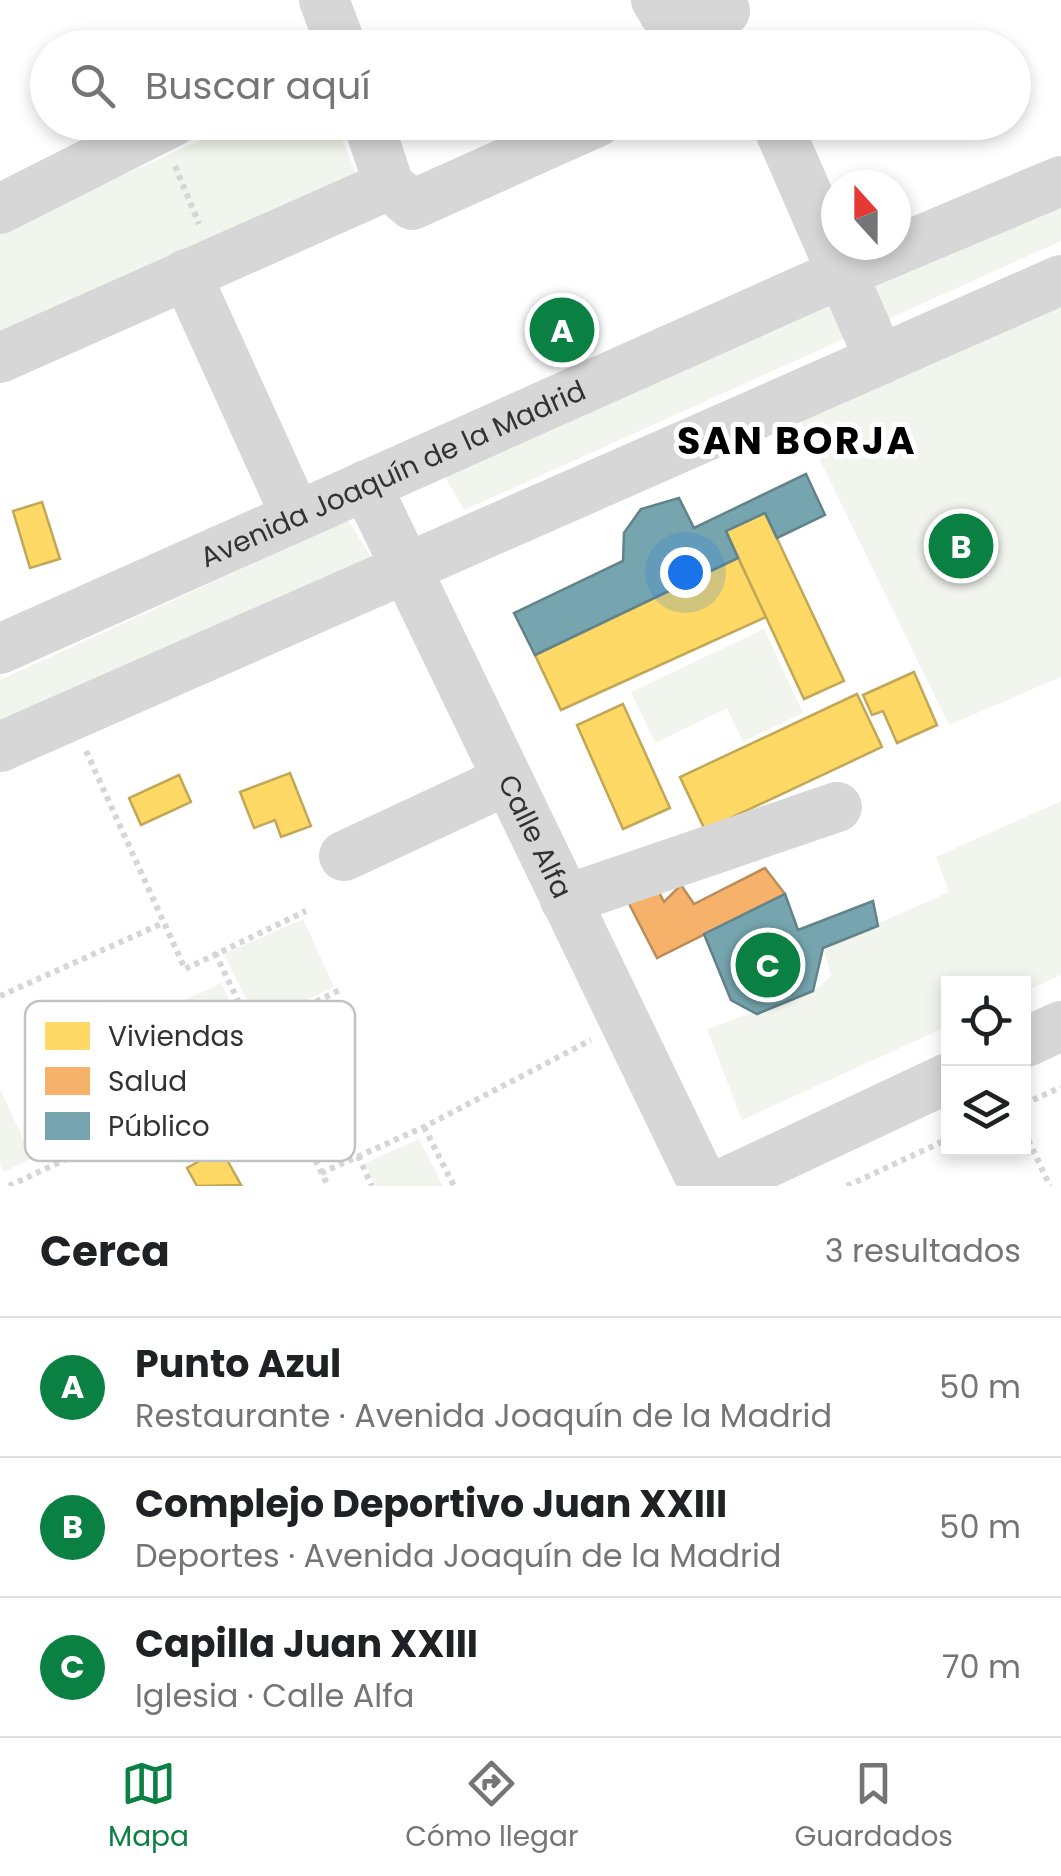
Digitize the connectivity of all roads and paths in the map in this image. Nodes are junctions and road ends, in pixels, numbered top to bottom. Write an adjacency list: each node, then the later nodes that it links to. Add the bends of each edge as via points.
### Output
1 (656, 0): 2 (street, via 672,25)
2 (729, 20)
3 (138, 140): 10 (street)
4 (169, 140): 11 (path)
5 (374, 140): 9 (street)
6 (557, 140): 9 (street, via 412,205)
7 (784, 140): 12 (street)
8 (1061, 182): 12 (street, Avenida Joaquín de la Madrid)
9 (389, 185): 11 (street)
10 (0, 210)
11 (201, 268): 14 (street); 17 (street)
12 (842, 274): 15 (street); 16 (street, Avenida Joaquín de la Madrid)
13 (1061, 280): 15 (street)
14 (0, 358)
15 (880, 360): 18 (street)
16 (366, 485): 17 (street, Avenida Joaquín de la Madrid); 18 (street, Calle Alfa)
17 (296, 516): 19 (street, Avenida Joaquín de la Madrid)
18 (404, 566): 21 (street); 22 (street, Calle Alfa)
19 (0, 649)
20 (81, 739): 27 (path)
21 (0, 747)
22 (508, 780): 24 (street); 25 (street, Calle Alfa)
23 (837, 807): 25 (street)
24 (344, 856)
25 (565, 900): 52 (street, Calle Alfa)
26 (306, 911): 28 (path)
27 (163, 922): 28 (path, via 185,969); 30 (path)
28 (216, 953): 31 (path)
29 (342, 989): 32 (path)
30 (0, 996)
31 (238, 1001)
32 (317, 1001)
33 (1061, 1026): 35 (street)
34 (606, 1033): 39 (path)
35 (1031, 1040)
36 (941, 1081): 53 (street)
37 (1061, 1087): 38 (path)
38 (1031, 1101)
39 (424, 1127): 42 (path); 51 (path)
40 (941, 1142): 54 (path)
41 (1031, 1146): 55 (path)
42 (358, 1156): 43 (path); 50 (path)
43 (355, 1157)
44 (62, 1161): 48 (path)
45 (315, 1161): 47 (path)
46 (347, 1161): 47 (path)
47 (321, 1173): 49 (path)
48 (9, 1186)
49 (328, 1186)
50 (372, 1186)
51 (454, 1186)
52 (704, 1186)
53 (718, 1186)
54 (847, 1186)
55 (1050, 1186)

